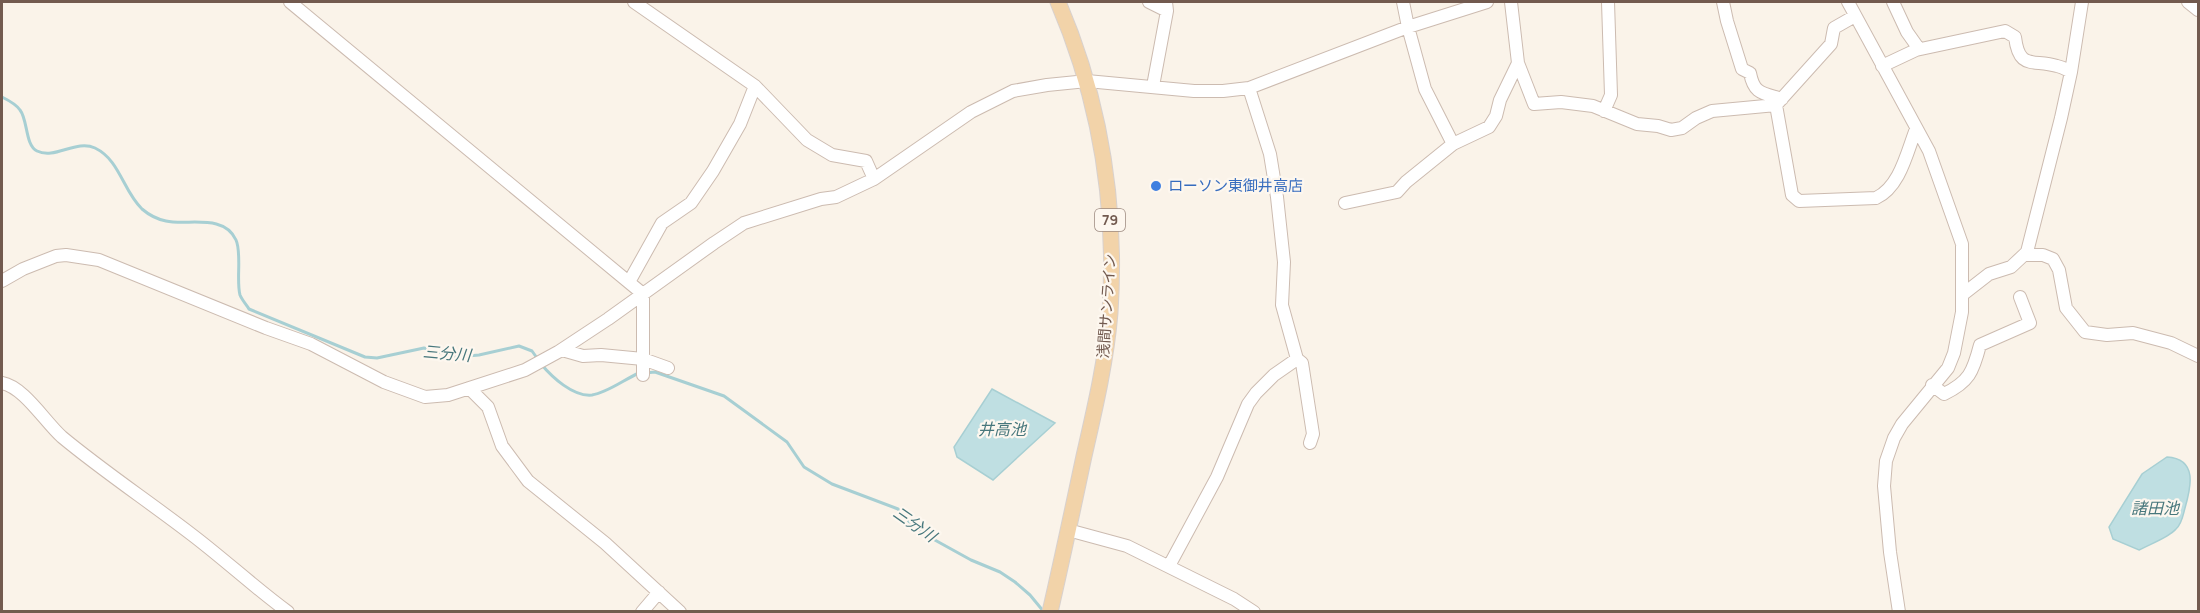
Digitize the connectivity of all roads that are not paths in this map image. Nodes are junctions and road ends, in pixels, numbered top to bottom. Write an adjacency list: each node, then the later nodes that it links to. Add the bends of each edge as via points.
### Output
1 (290, 2): 35 (street)
2 (634, 2): 24 (street)
3 (1058, 2): 23 (main road, 浅間サンライン / 79)
4 (1149, 2): 14 (street)
5 (1403, 2): 18 (street)
6 (1486, 2): 15 (street)
7 (1511, 2): 20 (street)
8 (1608, 2): 28 (street, via 1611,95)
9 (1723, 2): 27 (street, via 1742,69 1750,73 1759,92)
10 (1848, 2): 17 (street)
11 (1893, 2): 19 (street, via 1906,32)
12 (2082, 2): 22 (street)
13 (2188, 2): 16 (street)
14 (1166, 6): 25 (street)
15 (1455, 6): 18 (street)
16 (2199, 10)
17 (1855, 16): 21 (street); 27 (street, via 1834,28 1831,44)
18 (1408, 27): 26 (street); 30 (street, via 1425,89)
19 (1919, 49): 21 (street); 22 (street, via 2006,31 2015,37 2021,58)
20 (1518, 63): 28 (street, via 1534,104 1561,102); 30 (street, via 1489,126)
21 (1882, 66): 29 (street)
22 (2071, 72): 33 (street)
23 (1088, 81): 25 (street); 31 (street, via 1023,88 998,97); 49 (main road, 浅間サンライン / 79, via 1109,202 1111,290 1102,376)
24 (754, 86): 31 (street, via 807,140 832,155 866,161); 35 (street, via 740,124 713,171 691,203 662,223)
25 (1153, 86): 26 (street, via 1194,91)
26 (1249, 88): 42 (street, via 1270,154 1284,262 1282,304)
27 (1779, 102): 28 (street, via 1712,111 1671,130 1637,124); 29 (street, via 1792,195 1798,201 1883,195 1895,183)
28 (1604, 111)
29 (1916, 129): 37 (street, via 1929,151 1962,244)
30 (1453, 144): 32 (street, via 1397,192)
31 (874, 179): 36 (street, via 836,197 744,223)
32 (1345, 203)
33 (2025, 255): 37 (street, via 2011,267 1989,274); 40 (street, via 2052,259 2059,270 2066,308 2085,332 2133,333 2171,343)
34 (2, 281): 47 (street, via 56,256 99,260 311,344 384,382 425,397)
35 (629, 282): 36 (street)
36 (643, 294): 39 (street); 41 (street)
37 (1962, 295): 46 (street, via 1960,332 1954,353 1948,368)
38 (2020, 297): 46 (street, via 2030,323 1980,345 1972,371 1959,386 1944,394)
39 (562, 350): 41 (street, via 583,356); 47 (street, via 525,370)
40 (2199, 356)
41 (643, 359): 43 (street); 44 (street)
42 (1297, 359): 48 (street, via 1302,363 1309,407 1313,434); 50 (street, via 1274,375 1248,404 1217,477)
43 (668, 368)
44 (643, 375)
45 (2, 382): 52 (street, via 24,396 61,436)
46 (1932, 385): 57 (street, via 1898,431 1886,461 1885,497)
47 (469, 388): 51 (street, via 488,407 502,446 528,481)
48 (1310, 443)
49 (1068, 530): 50 (street, via 1127,546); 55 (main road, 浅間サンライン / 79)
50 (1169, 566): 56 (street)
51 (659, 592): 53 (street); 54 (street)
52 (288, 612)
53 (642, 612)
54 (680, 612)
55 (1050, 612)
56 (1254, 612)
57 (1899, 612)

